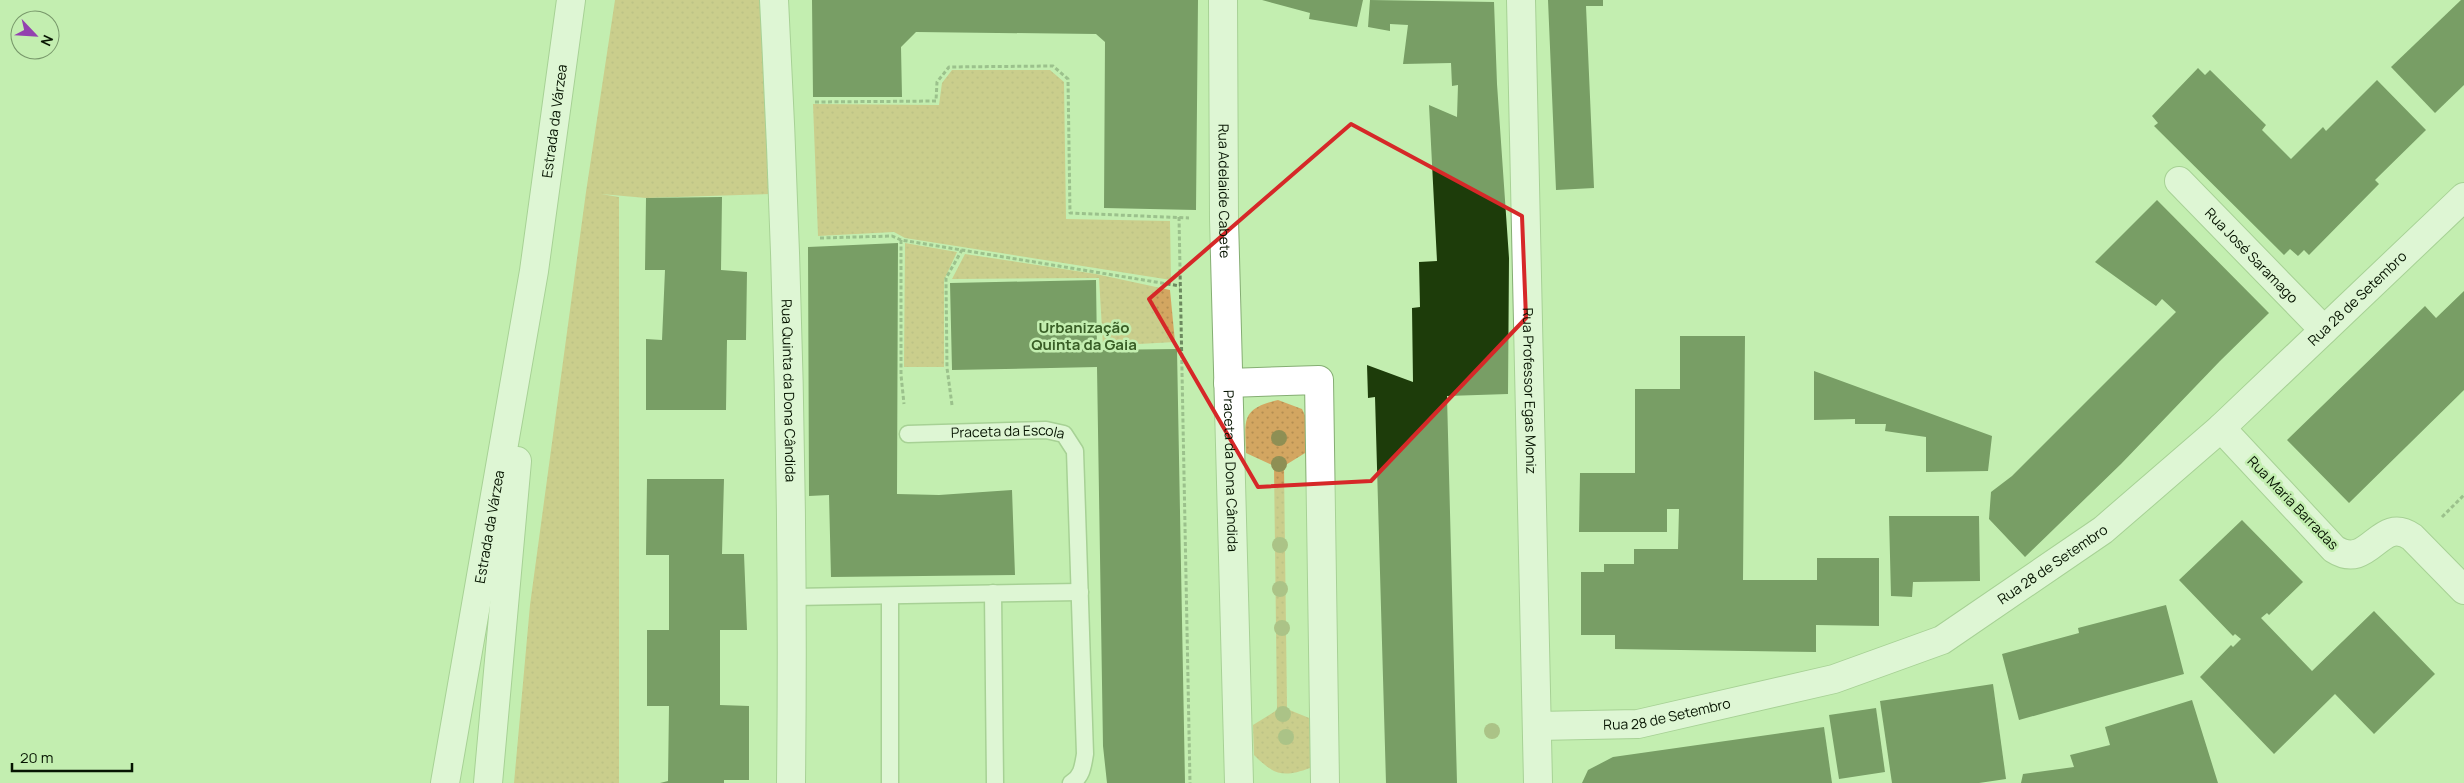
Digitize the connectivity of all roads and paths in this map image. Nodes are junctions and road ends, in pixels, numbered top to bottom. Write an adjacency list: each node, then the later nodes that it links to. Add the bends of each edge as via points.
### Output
1 (571, 0): 13 (street, Estrada da Várzea)
2 (774, 0): 5 (street, Rua Quinta da Dona Cândida)
3 (1224, 0): 9 (street, Rua Adelaide Cabete)
4 (1521, 0): 25 (street, Rua Professor Egas Moniz)
5 (779, 102): 8 (path, via 936,101 937,82 949,67 1053,66 1068,80 1070,213); 10 (street, Rua Quinta da Dona Cândida)
6 (2179, 181): 15 (street, Rua José Saramago)
7 (2464, 197): 15 (street, Rua 28 de Setembro)
8 (1179, 217): 9 (path); 14 (path)
9 (1224, 219): 16 (street, Rua Adelaide Cabete)
10 (786, 239): 11 (path, via 892,236); 24 (street, Rua Quinta da Dona Cândida)
11 (901, 240): 12 (path); 19 (path, via 901,375)
12 (962, 250): 14 (path); 18 (path, via 946,278 947,368)
13 (534, 271): 26 (street, Estrada da Várzea); 27 (street, Estrada da Várzea)
14 (1180, 286): 32 (path)
15 (2324, 330): 17 (street, Rua 28 de Setembro)
16 (1228, 383): 33 (street, Praceta da Dona Cândida); 34 (street, Praceta da Dona Cândida, via 1319,380)
17 (2221, 428): 20 (street, Rua Maria Barradas, via 2334,549 2347,555 2360,554 2387,534 2402,532 2412,537); 25 (street, Rua 28 de Setembro, via 2103,530 1942,640 1834,679 1638,724)
18 (956, 433): 19 (lane, Praceta da Escola); 21 (lane, Praceta da Escola, via 1046,430 1064,434 1075,451)
19 (908, 434)
20 (2464, 590)
21 (1080, 592): 22 (lane); 31 (lane, Praceta da Escola, via 1085,754 1083,768 1077,780)
22 (993, 593): 23 (lane); 30 (lane)
23 (890, 596): 24 (lane); 29 (lane)
24 (793, 597): 28 (street, Rua Quinta da Dona Cândida)
25 (1537, 726): 35 (street, Rua Professor Egas Moniz)
26 (445, 783)
27 (488, 783)
28 (791, 783)
29 (890, 783)
30 (995, 783)
31 (1071, 783)
32 (1190, 783)
33 (1238, 783)
34 (1325, 783)
35 (1538, 783)

